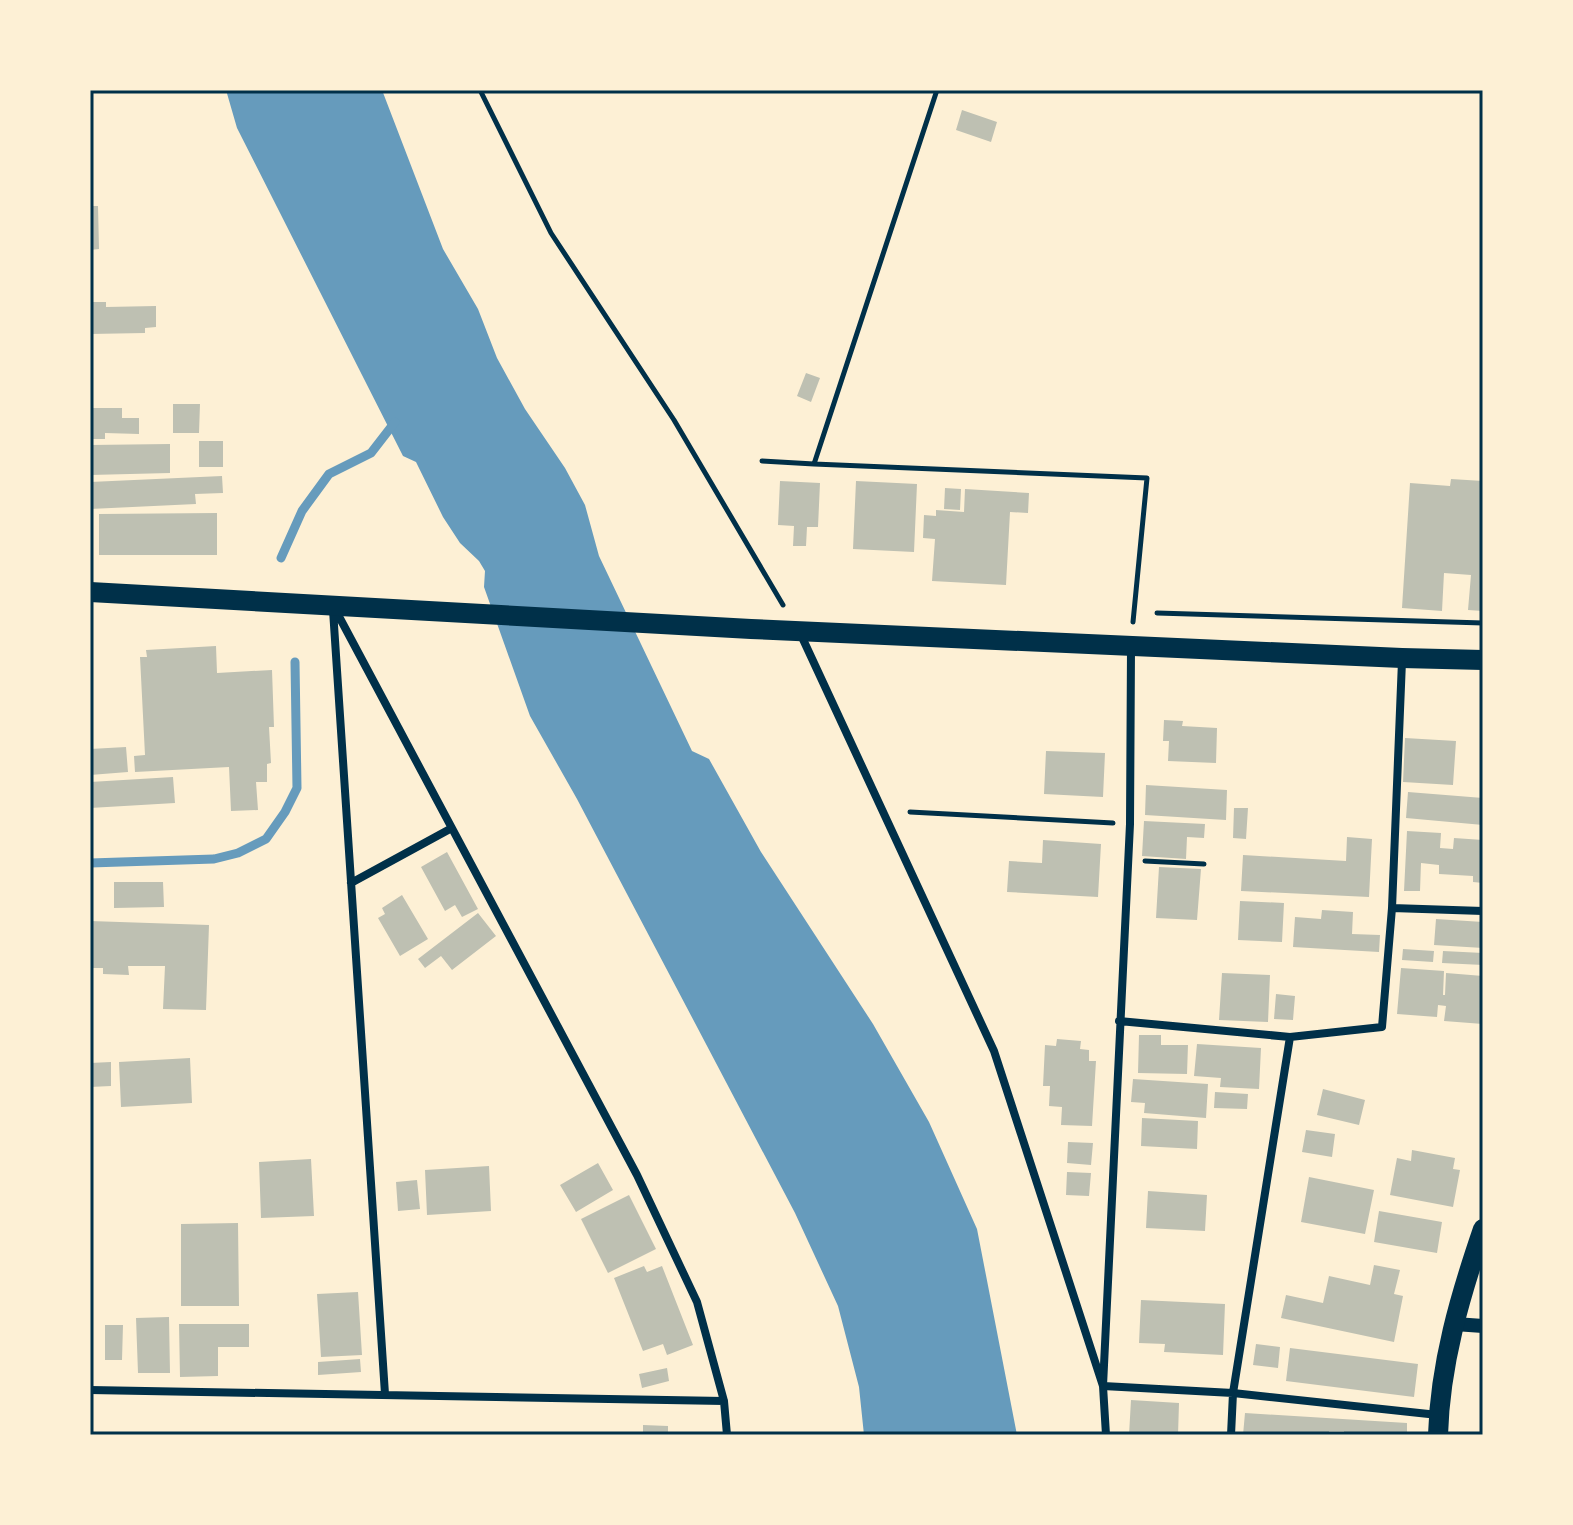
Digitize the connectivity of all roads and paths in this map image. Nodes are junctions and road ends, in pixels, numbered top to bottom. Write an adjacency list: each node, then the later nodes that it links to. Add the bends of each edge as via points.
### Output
1 (480, 90): 9 (path, via 551,233 674,420)
2 (937, 90): 4 (path)
3 (762, 461): 4 (path)
4 (814, 464): 10 (path, via 1147,478)
5 (90, 592): 6 (main road)
6 (343, 606): 9 (main road); 15 (street); 18 (street)
7 (1157, 613): 8 (path)
8 (1483, 623)
9 (798, 630): 10 (main road); 26 (street, via 994,1051)
10 (1131, 647): 11 (main road); 14 (street)
11 (1402, 658): 12 (main road); 19 (street)
12 (1483, 660)
13 (910, 812): 14 (path)
14 (1130, 824): 16 (street)
15 (450, 829): 18 (street); 30 (street, via 644,1189 697,1302)
16 (1128, 860): 17 (path); 21 (street)
17 (1204, 864)
18 (351, 883): 29 (street)
19 (1392, 908): 20 (street); 22 (street, via 1382,1027)
20 (1483, 911)
21 (1119, 1021): 22 (street); 26 (street)
22 (1290, 1037): 28 (street)
23 (1483, 1229): 24 (main road)
24 (1455, 1324): 25 (street); 31 (main road)
25 (1483, 1326)
26 (1103, 1386): 28 (street); 33 (street)
27 (90, 1390): 29 (street)
28 (1233, 1393): 31 (street); 34 (street)
29 (385, 1394): 30 (street)
30 (724, 1401): 32 (street)
31 (1438, 1425)
32 (727, 1435)
33 (1106, 1435)
34 (1231, 1435)

